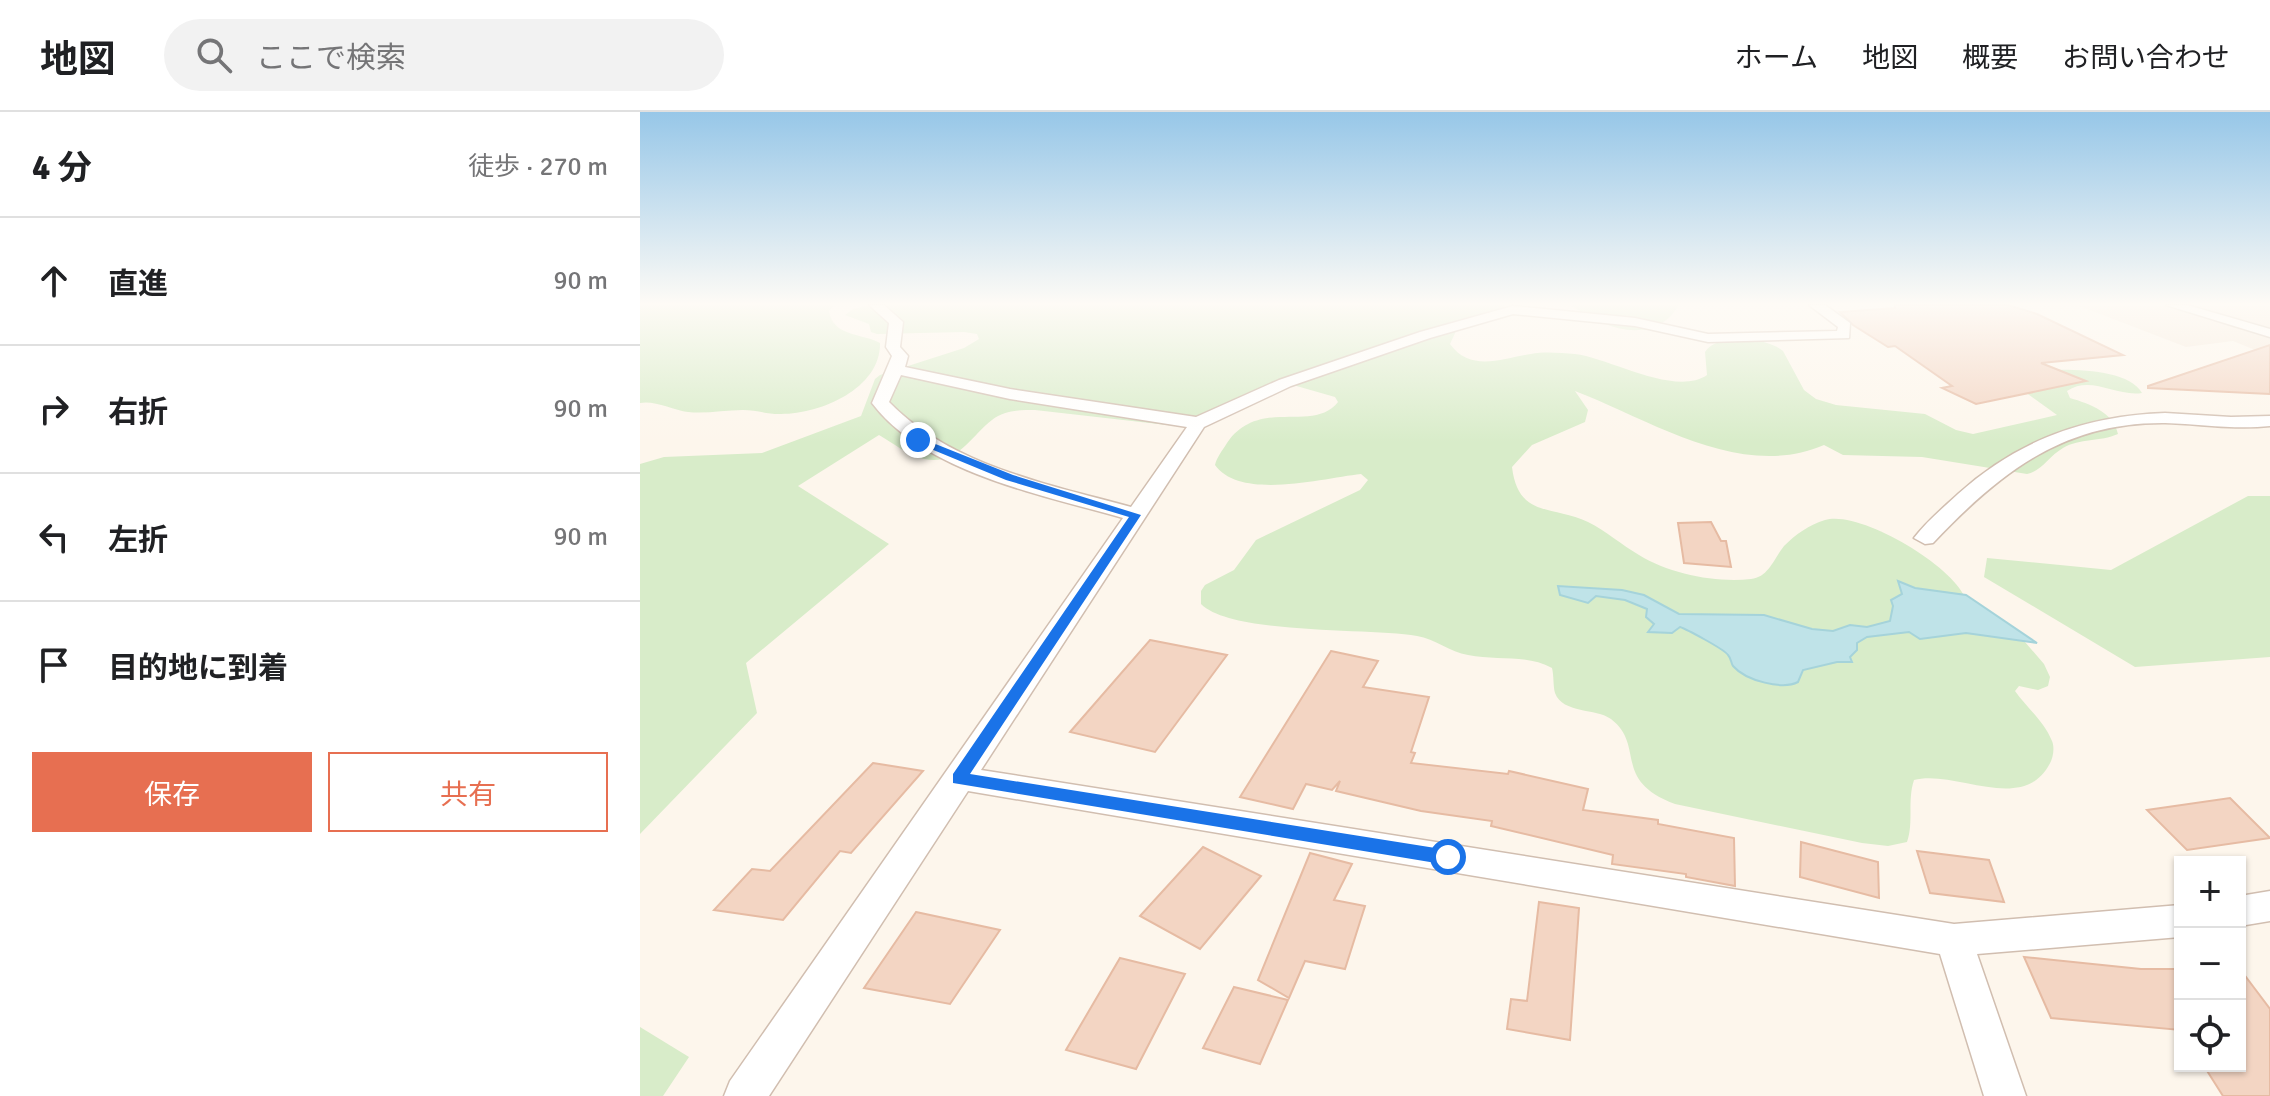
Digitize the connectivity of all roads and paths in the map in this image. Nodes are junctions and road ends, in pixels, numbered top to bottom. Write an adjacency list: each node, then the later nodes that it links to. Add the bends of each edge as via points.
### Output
1 (896, 351): 3 (street)
2 (1379, 351): 5 (street, via 1285,383)
3 (898, 370): 5 (street, via 1010,394); 6 (street, via 884,387 880,403 918,440 1010,478)
4 (2270, 421): 7 (street, via 2129,419 2057,434 1966,494)
5 (1198, 423): 6 (street)
6 (1136, 515): 8 (street)
7 (1925, 538)
8 (959, 778): 12 (street); 13 (street)
9 (2270, 906): 10 (street)
10 (2246, 910)
11 (2174, 922): 12 (street)
12 (1954, 940): 14 (street)
13 (745, 1096)
14 (2005, 1096)

